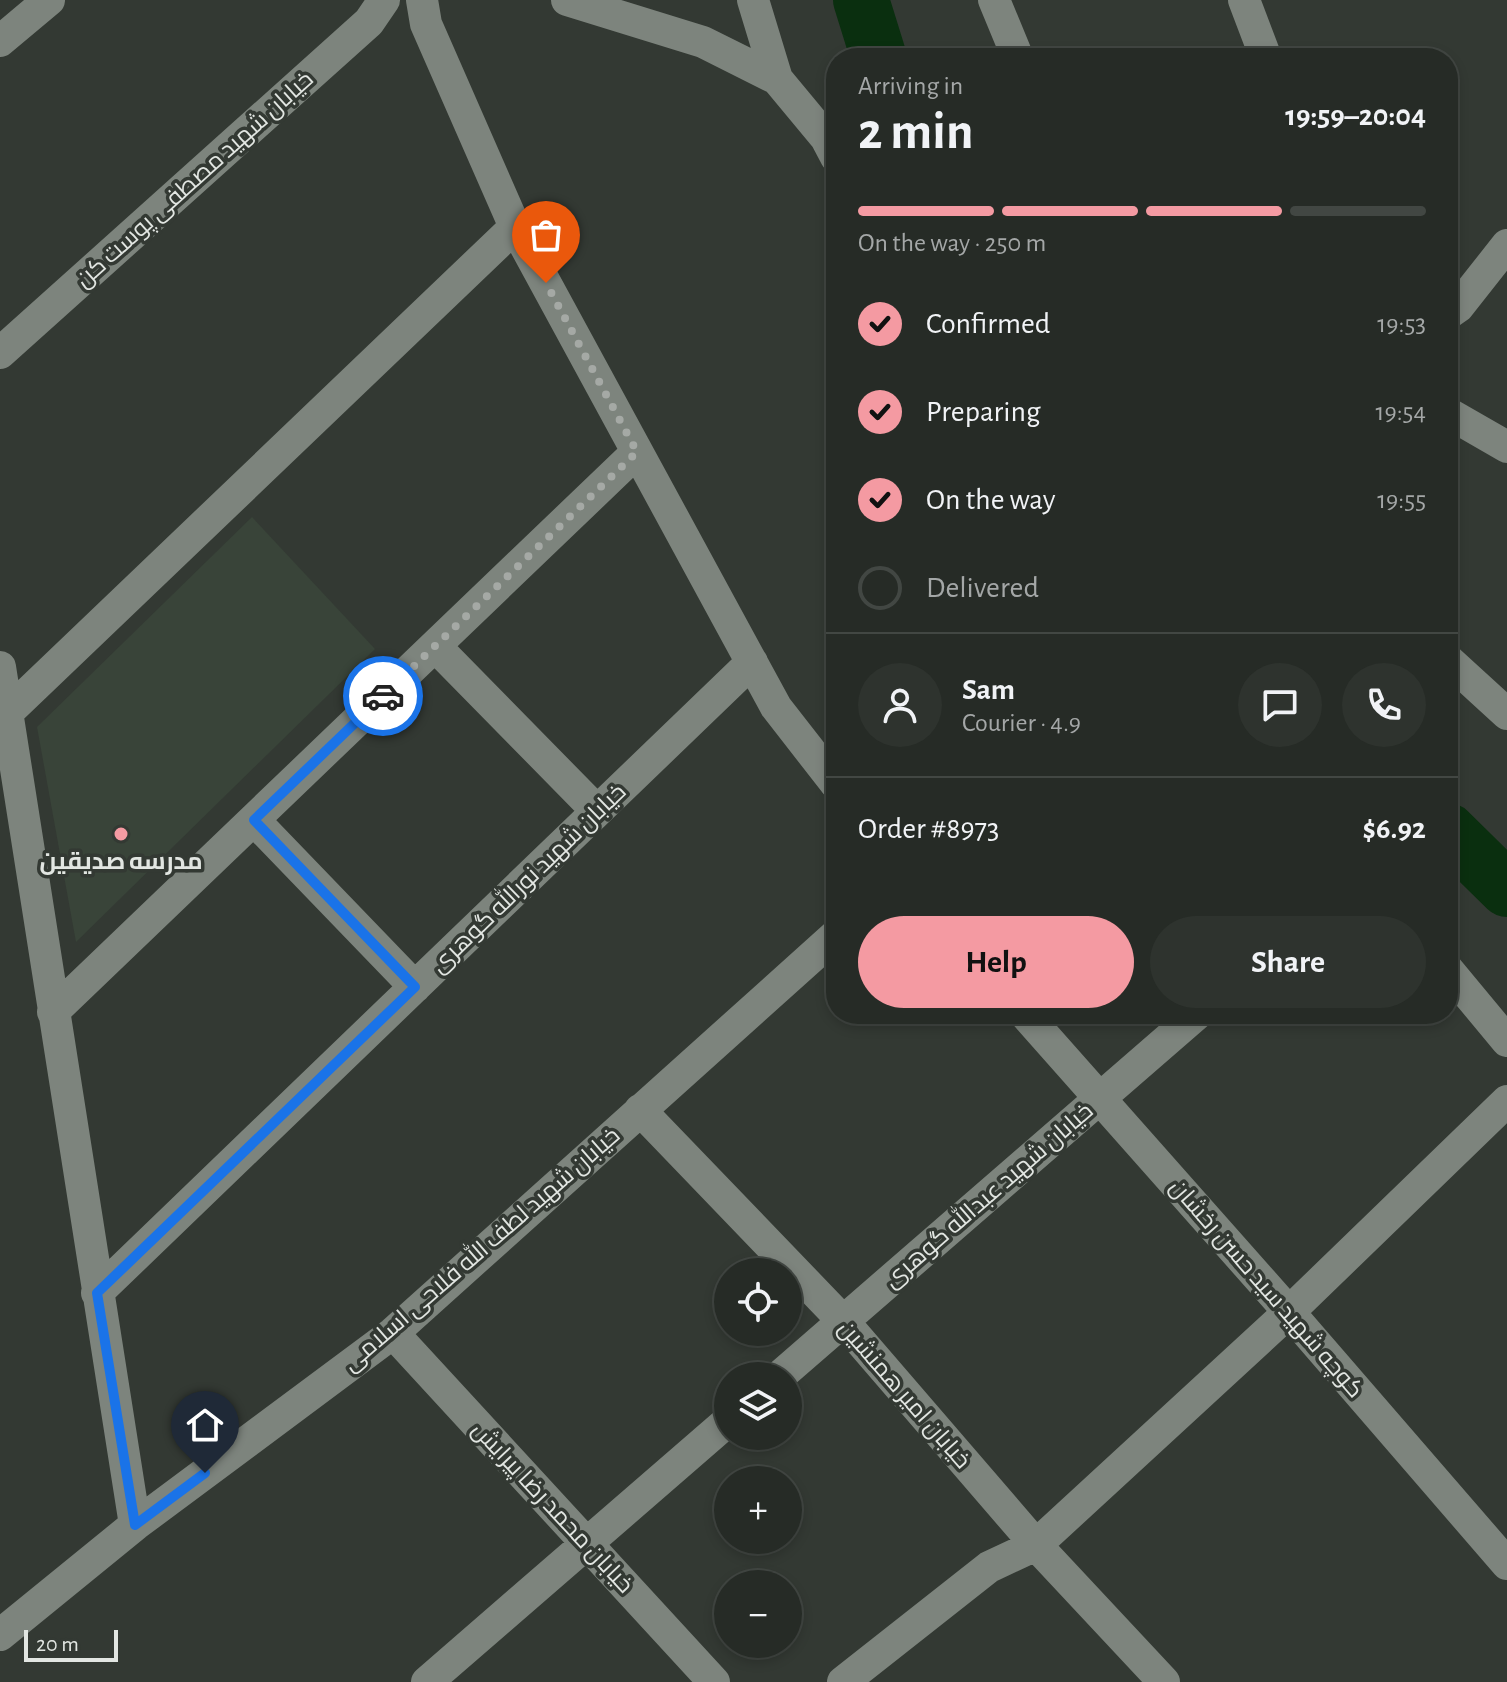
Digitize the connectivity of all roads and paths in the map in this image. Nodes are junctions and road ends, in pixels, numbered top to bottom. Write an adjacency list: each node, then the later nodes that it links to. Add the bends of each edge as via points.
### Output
1 (49, 0): 8 (street)
2 (384, 0): 16 (street, خیابان شهید مصطفی پوست کن, via 369,22)
3 (422, 0): 13 (street, via 426,24)
4 (567, 0): 11 (street, via 703,42)
5 (753, 0): 11 (street)
6 (994, 0): 9 (street)
7 (1244, 0): 10 (street)
8 (0, 41)
9 (1014, 48)
10 (1262, 48)
11 (777, 79): 12 (street)
12 (826, 138)
13 (515, 227): 19 (street); 24 (street)
14 (1507, 245): 15 (street)
15 (1458, 307)
16 (0, 353)
17 (1458, 419): 18 (street)
18 (1507, 447)
19 (637, 452): 20 (street); 21 (street)
20 (435, 646): 27 (street); 28 (street)
21 (752, 662): 26 (street, via 776,707); 27 (street, خیابان شهید نورالله گوهری)
22 (0, 667): 24 (street)
23 (1458, 669): 25 (street)
24 (7, 713): 32 (street)
25 (1507, 714)
26 (826, 771)
27 (597, 811): 31 (street, خیابان شهید نورالله گوهری)
28 (254, 820): 31 (street); 32 (street)
29 (826, 944): 38 (street, خیابان شهید لطف الله فلاحی اسلامی)
30 (1458, 982): 35 (street)
31 (415, 987): 39 (street, خیابان شهید نورالله گوهری)
32 (53, 1012): 39 (street)
33 (1034, 1024): 36 (street, کوچه شهید سید حسن رخشان)
34 (1185, 1024): 36 (street, خیابان شهید عبدالله گوهری)
35 (1507, 1041)
36 (1098, 1099): 40 (street, کوچه شهید سید حسن رخشان); 41 (street, خیابان شهید عبدالله گوهری)
37 (1507, 1101): 40 (street)
38 (640, 1110): 41 (street, خیابان امیر همنشین); 42 (street, خیابان شهید لطف الله فلاحی اسلامی)
39 (97, 1293): 45 (street)
40 (1289, 1312): 47 (street); 48 (street, کوچه شهید سید حسن رخشان)
41 (843, 1321): 43 (street, خیابان شهید عبدالله گوهری); 47 (street, خیابان امیر همنشین)
42 (393, 1333): 45 (street, خیابان شهید لطف الله فلاحی اسلامی); 46 (street, خیابان محمد رضا پیرایش)
43 (796, 1362)
44 (714, 1433): 46 (street)
45 (135, 1525): 49 (street, خیابان شهید لطف الله فلاحی اسلامی)
46 (587, 1543): 50 (street); 51 (street, خیابان محمد رضا پیرایش)
47 (1036, 1545): 52 (street, via 989,1567); 53 (street, خیابان امیر همنشین)
48 (1507, 1564)
49 (0, 1635)
50 (427, 1682)
51 (714, 1682)
52 (843, 1682)
53 (1164, 1682)

